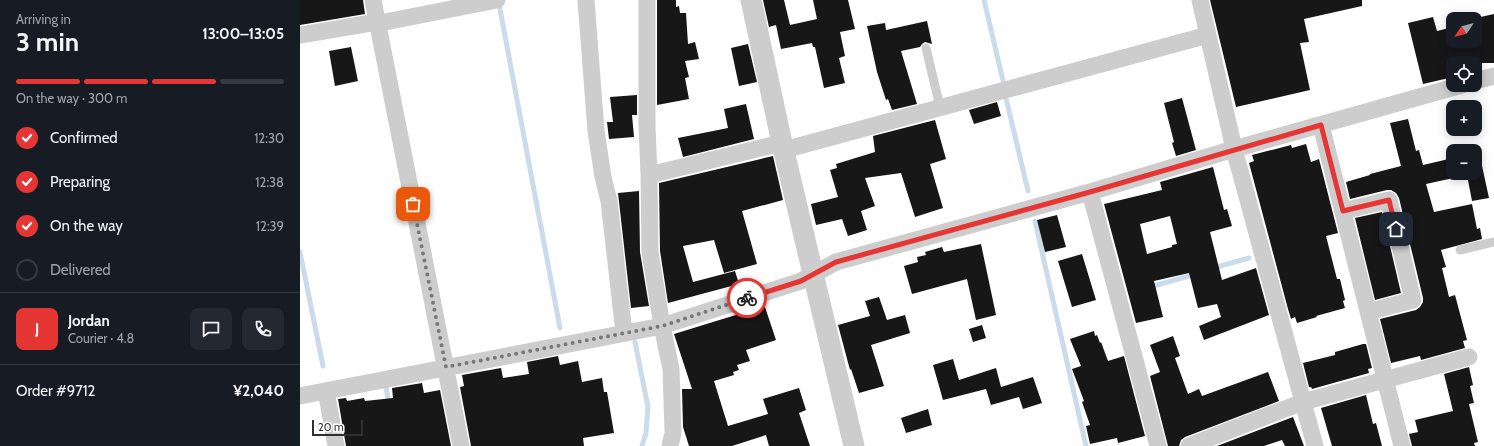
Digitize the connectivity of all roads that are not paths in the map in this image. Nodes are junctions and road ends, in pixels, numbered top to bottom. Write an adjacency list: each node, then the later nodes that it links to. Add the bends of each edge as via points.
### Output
1 (373, 0): 7 (street)
2 (497, 0): 7 (street)
3 (586, 0): 26 (street, via 596,132 609,201)
4 (647, 0): 18 (street)
5 (751, 0): 16 (street)
6 (1200, 0): 9 (street)
7 (377, 22): 8 (street); 28 (street)
8 (300, 35)
9 (1208, 35): 14 (street); 17 (street)
10 (926, 48): 14 (lane)
11 (1494, 76): 12 (street)
12 (1482, 79)
13 (1446, 90): 15 (street)
14 (940, 107): 16 (street)
15 (1321, 125): 17 (street); 20 (street)
16 (783, 146): 18 (street); 23 (street)
17 (1234, 149): 19 (street); 32 (street)
18 (649, 175): 25 (street, via 650,252)
19 (1090, 192): 23 (street, via 836,262); 37 (street)
20 (1343, 211): 24 (street); 24 (street, via 1389,200 1413,300)
21 (1494, 242): 22 (lane)
22 (1460, 250)
23 (814, 274): 25 (street, via 801,281); 36 (street)
24 (1368, 312): 29 (street)
25 (662, 326): 26 (street); 35 (street, via 671,369 673,433)
26 (624, 333): 28 (street)
27 (1469, 357): 29 (street)
28 (446, 367): 30 (street); 34 (street)
29 (1386, 380): 32 (street); 40 (street)
30 (326, 391): 31 (street); 33 (street)
31 (300, 396)
32 (1303, 402): 38 (street); 39 (street)
33 (336, 446)
34 (461, 446)
35 (670, 446)
36 (854, 446)
37 (1158, 446)
38 (1189, 446)
39 (1315, 446)
40 (1402, 446)

